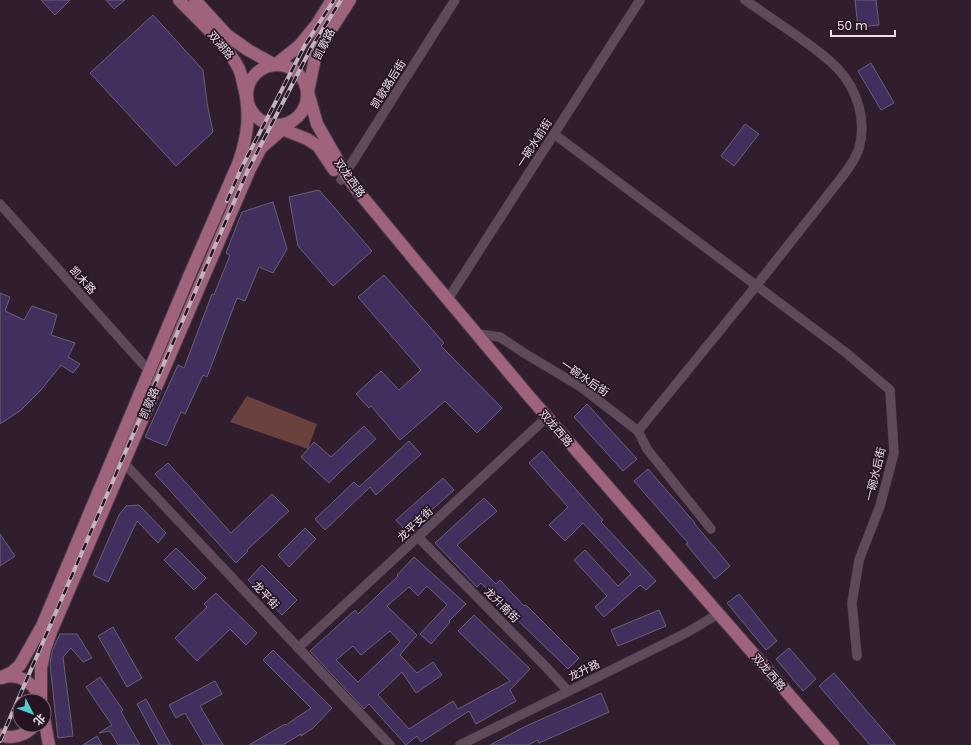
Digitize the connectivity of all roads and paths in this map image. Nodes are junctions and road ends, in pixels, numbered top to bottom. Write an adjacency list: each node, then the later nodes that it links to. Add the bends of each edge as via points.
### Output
1 (179, 0): 10 (main road, 双湖路, via 226,48 239,69)
2 (195, 0): 8 (main road, 双湖路, via 227,35)
3 (332, 0): 8 (main road, 凯歌路, via 299,46)
4 (350, 0): 9 (main road, 凯歌路, via 315,58)
5 (455, 0): 15 (street, 凯歌路后街)
6 (640, 0): 14 (street, 一碗水前街)
7 (745, 0): 17 (street, via 818,51 838,69 852,88 861,112 862,133 852,163)
8 (275, 65): 9 (main road, via 293,69 303,79); 10 (main road, via 265,67 254,76)
9 (308, 92): 11 (main road, via 304,109); 15 (main road, 双龙西路, via 317,124)
10 (247, 99): 12 (main road, via 254,115); 20 (main road, 凯歌路, via 247,130 238,164)
11 (292, 122): 12 (main road); 13 (main road, 凯歌路)
12 (269, 124): 13 (main road, 双龙西路)
13 (282, 129): 15 (main road, 双龙西路, via 318,146); 23 (main road, 凯歌路, via 261,148 250,169)
14 (554, 134): 17 (street, 一碗水后街); 18 (street, 一碗水前街)
15 (343, 177): 18 (main road, 双龙西路, via 356,189); 21 (main road, 双龙西路, via 350,194 412,269)
16 (0, 204): 20 (street, 凯木路)
17 (756, 286): 22 (street); 28 (street, 一碗水后街, via 845,352 890,390 894,453 880,506 859,560 852,603)
18 (448, 299): 19 (main road, 双龙西路)
19 (477, 334): 21 (main road, 双龙西路); 22 (street, 一碗水后街, via 500,337 581,387)
20 (149, 371): 29 (main road, 凯歌路, via 42,626 20,665)
21 (545, 420): 25 (street, 龙平支街); 26 (main road, 双龙西路)
22 (638, 431): 24 (street, via 647,449)
23 (123, 462): 27 (street, 龙平街); 32 (main road, 凯歌路, via 51,632 41,668)
24 (711, 529)
25 (418, 537): 27 (street, 龙平支街); 30 (street, 龙升南街)
26 (715, 616): 30 (street, 龙升路); 40 (main road, 双龙西路); 41 (main road, 双龙西路)
27 (298, 648): 38 (street, 龙平街)
28 (857, 656)
29 (0, 679): 31 (main road, via 16,677 25,680)
30 (568, 691): 39 (street, 龙升路)
31 (38, 693)
32 (41, 693)
33 (26, 733): 35 (main road, via 13,738)
34 (47, 733): 37 (main road)
35 (2, 736): 36 (main road)
36 (12, 745)
37 (49, 745)
38 (390, 745)
39 (460, 745)
40 (823, 745)
41 (833, 745)

